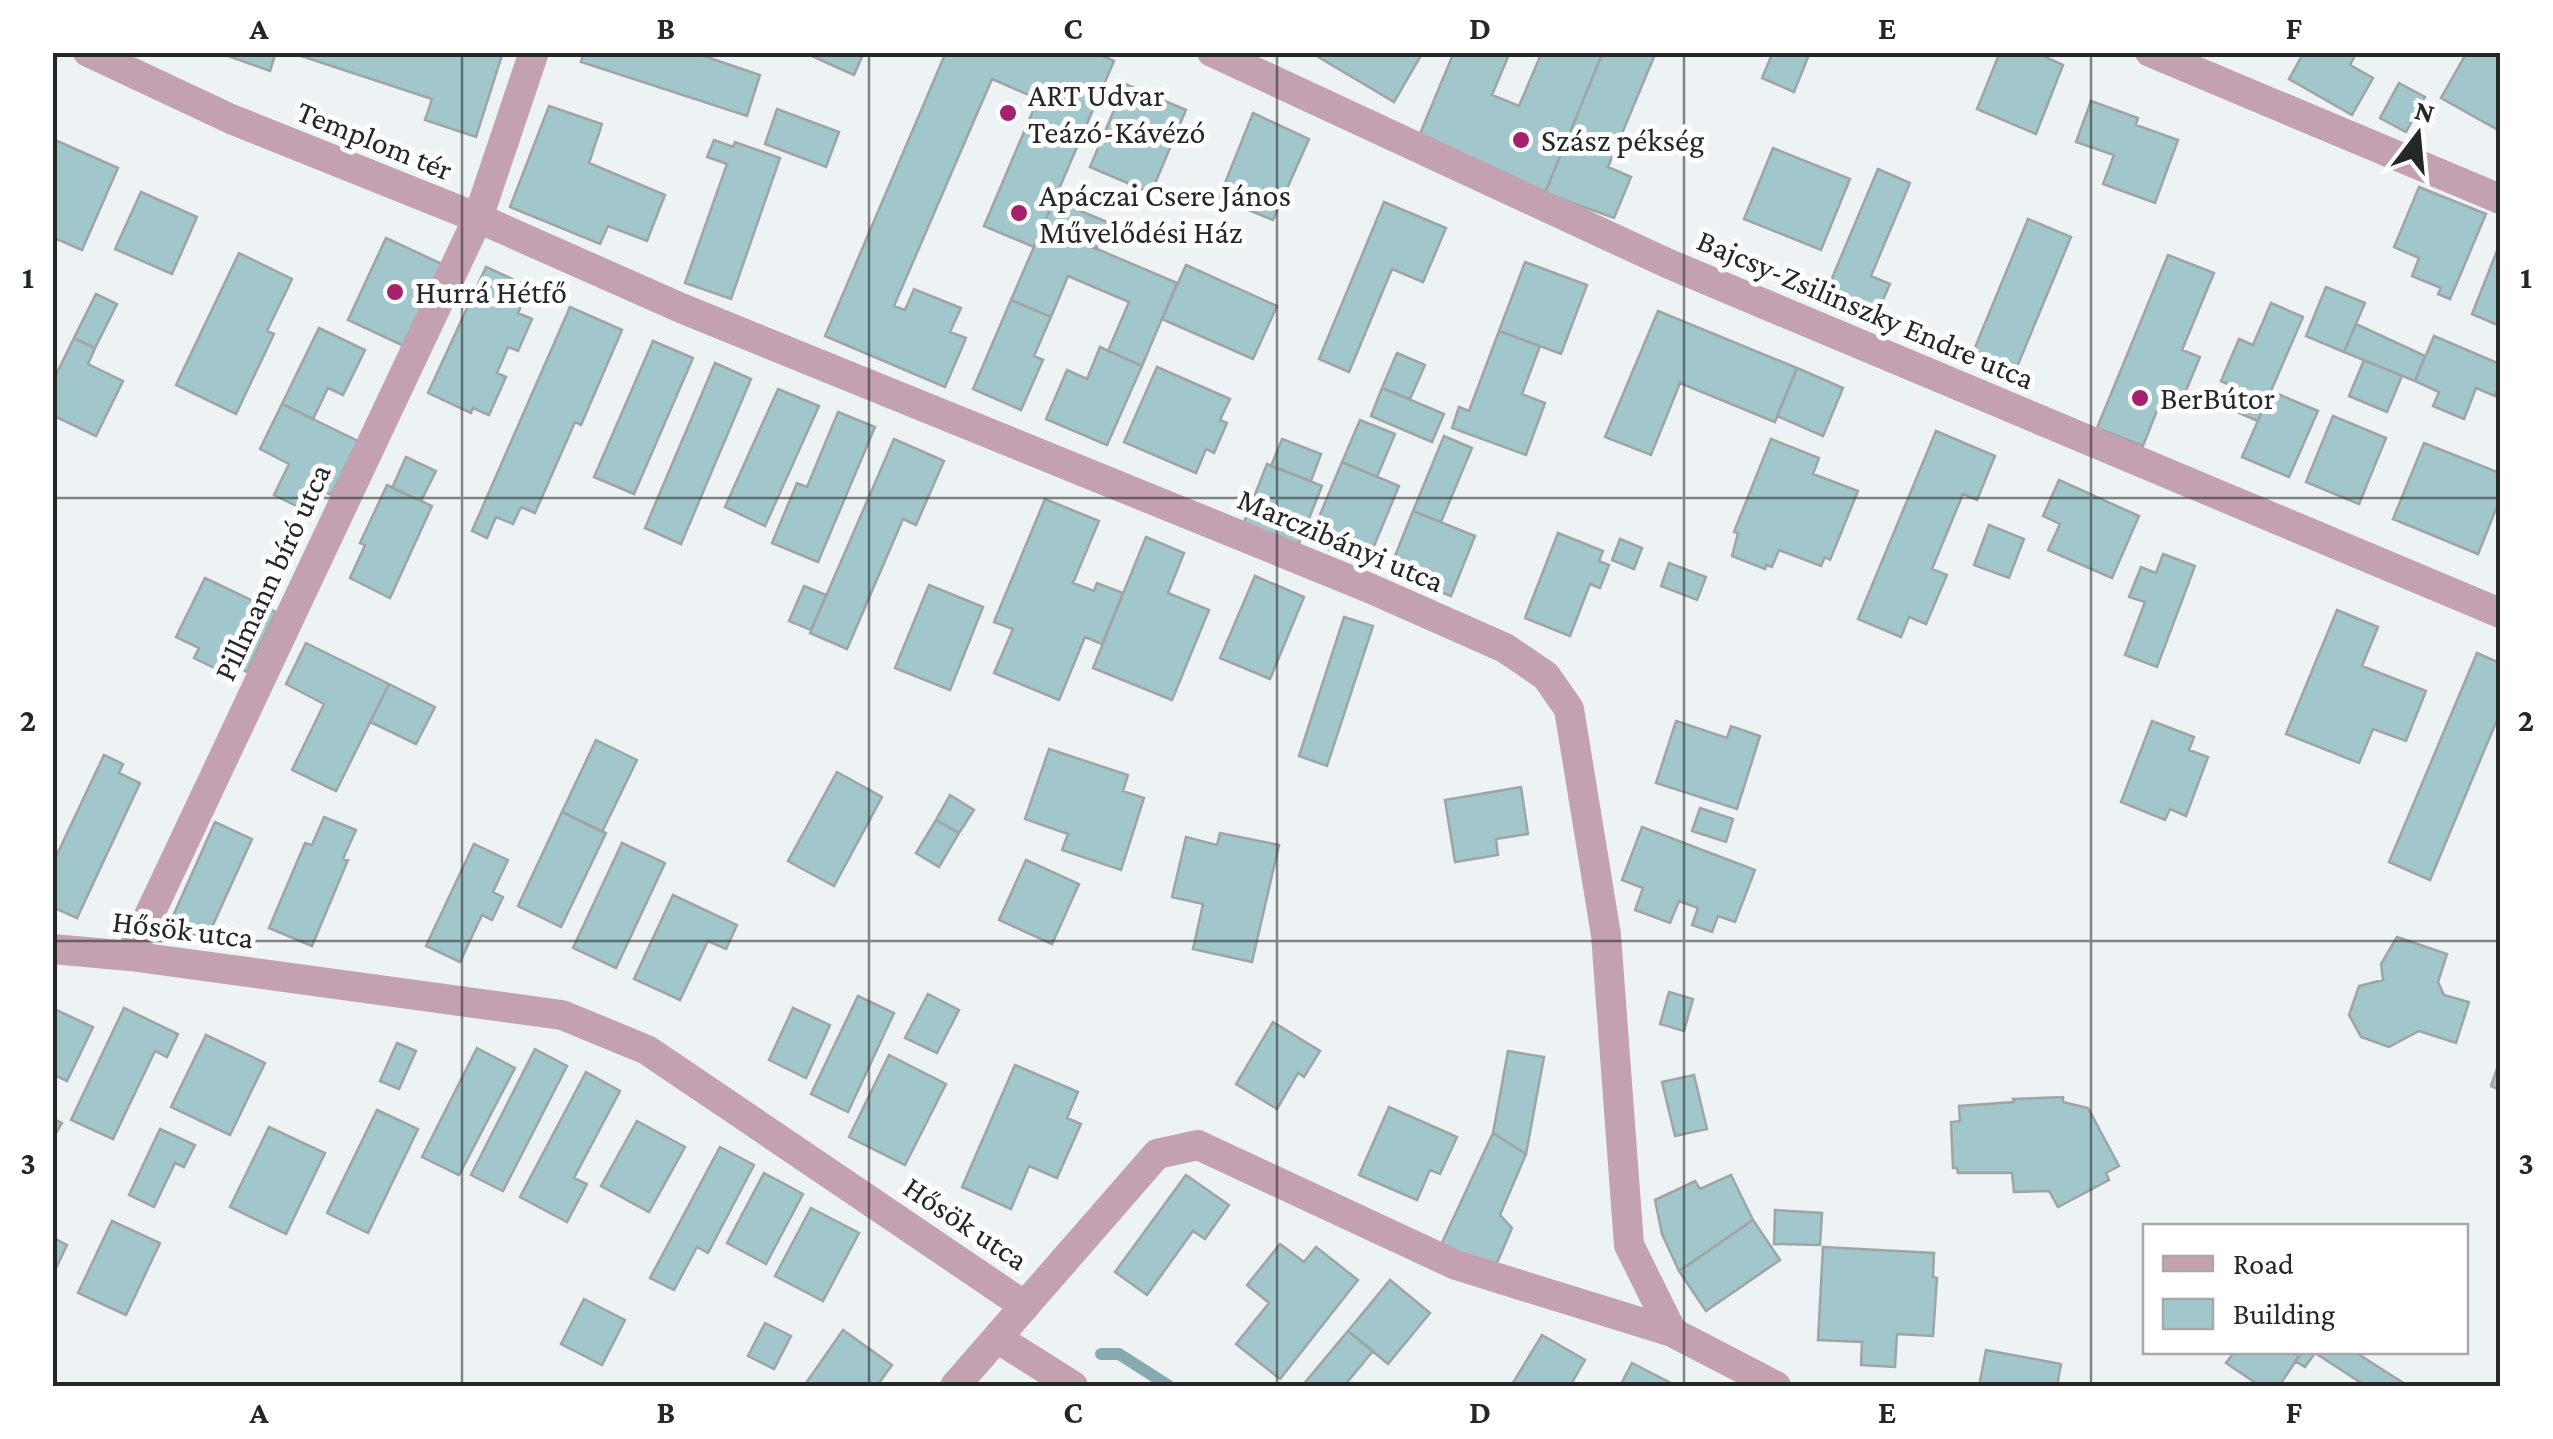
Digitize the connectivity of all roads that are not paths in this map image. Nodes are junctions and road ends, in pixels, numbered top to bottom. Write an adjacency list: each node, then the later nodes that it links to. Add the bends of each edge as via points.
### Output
1 (88, 52): 6 (street, Templom tér, via 230,119)
2 (534, 52): 6 (street, Templom tér)
3 (1212, 52): 7 (street, Bajcsy-Zsilinszky Endre utca, via 1669,264)
4 (2150, 52): 5 (street)
5 (2500, 198)
6 (478, 218): 9 (street, Pillmann bíró utca); 11 (street, Marczibányi utca, via 680,308 1366,586 1504,648 1546,676 1569,709 1606,935 1629,1245)
7 (2500, 613)
8 (52, 949): 9 (street, Hősök utca)
9 (130, 956): 10 (street, Hősök utca, via 562,1015 647,1050)
10 (1025, 1306): 11 (street, Hősök utca, via 1157,1154 1198,1145 1456,1265); 12 (street)
11 (1672, 1332): 15 (street, Hősök utca)
12 (998, 1338): 13 (street); 14 (street)
13 (955, 1386)
14 (1073, 1386)
15 (1776, 1386)

